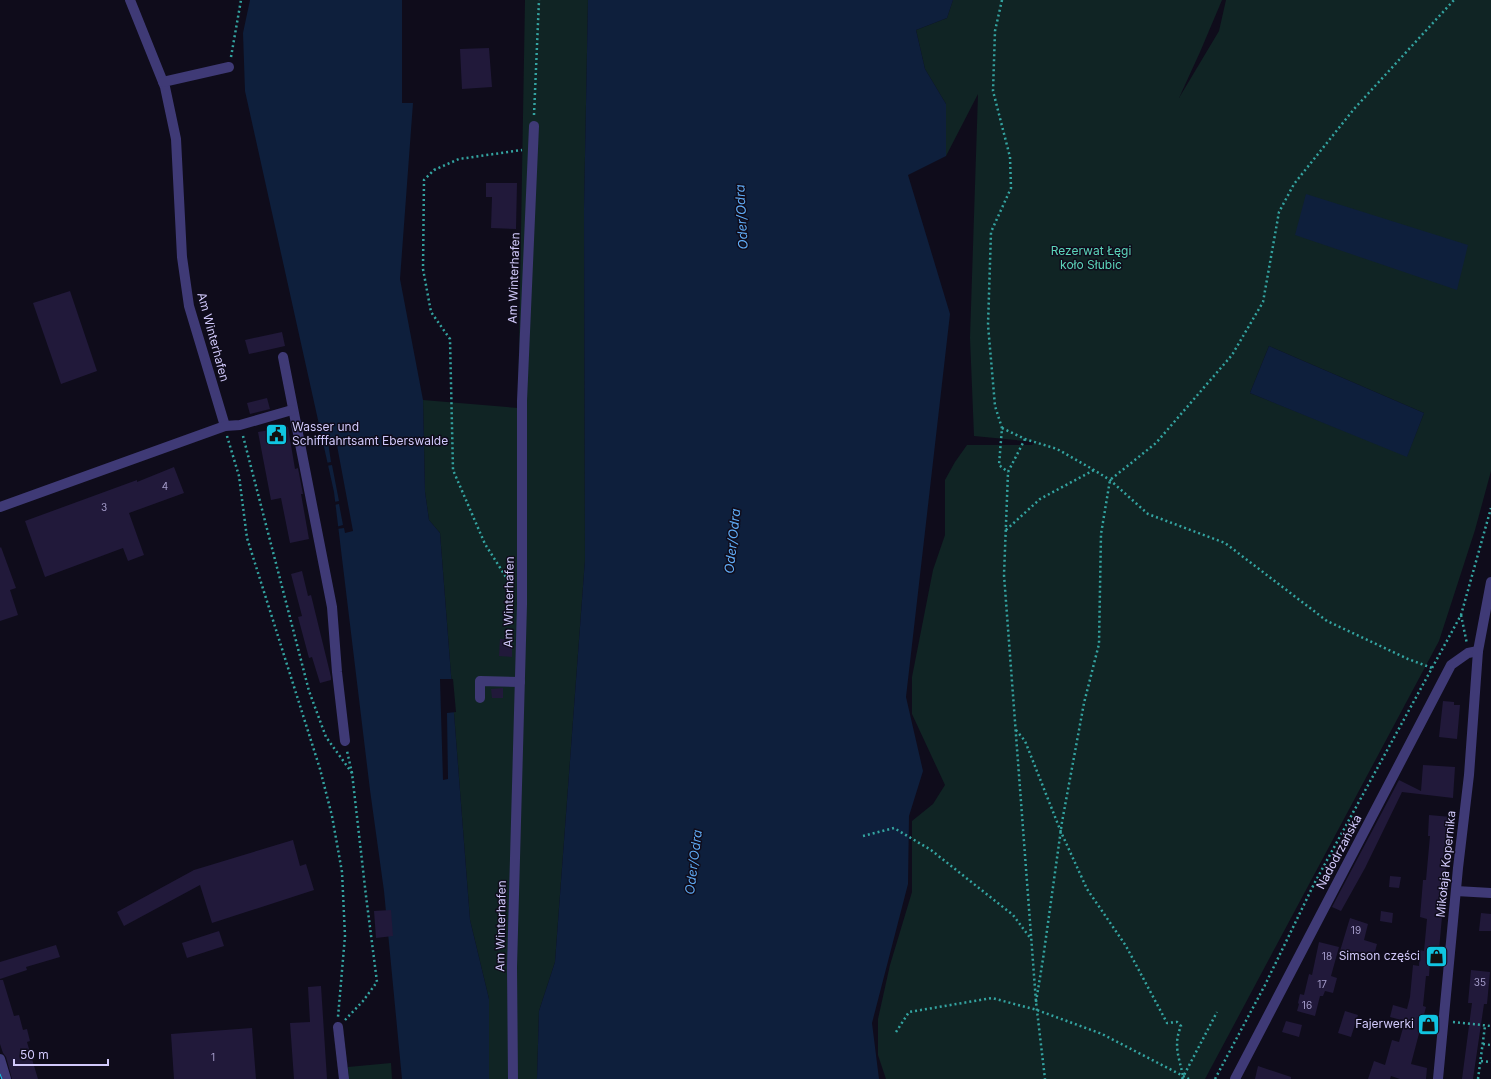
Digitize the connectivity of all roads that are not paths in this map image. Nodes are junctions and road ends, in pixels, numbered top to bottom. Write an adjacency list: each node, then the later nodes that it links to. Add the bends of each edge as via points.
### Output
1 (130, 0): 3 (street, Am Winterhafen)
2 (229, 67): 3 (street)
3 (163, 82): 7 (street, Am Winterhafen, via 176,139 182,257 188,306)
4 (534, 126): 11 (street, Am Winterhafen, via 522,401)
5 (282, 357): 6 (street)
6 (292, 410): 7 (street, via 240,425); 13 (street, via 332,607)
7 (225, 426): 8 (street)
8 (0, 506)
9 (1491, 582): 10 (street, Mikołaja Kopernika)
10 (1473, 652): 14 (street, Mikołaja Kopernika, via 1469,775); 21 (street, Nadodrzańska, via 1452,665)
11 (520, 682): 12 (street, via 480,681); 20 (street, Am Winterhafen, via 512,967)
12 (480, 698)
13 (345, 740)
14 (1456, 891): 15 (street); 22 (street, Mikołaja Kopernika)
15 (1491, 893)
16 (338, 1027): 19 (street)
17 (0, 1060): 18 (street)
18 (6, 1079)
19 (344, 1079)
20 (513, 1079)
21 (1235, 1079)
22 (1438, 1079)

